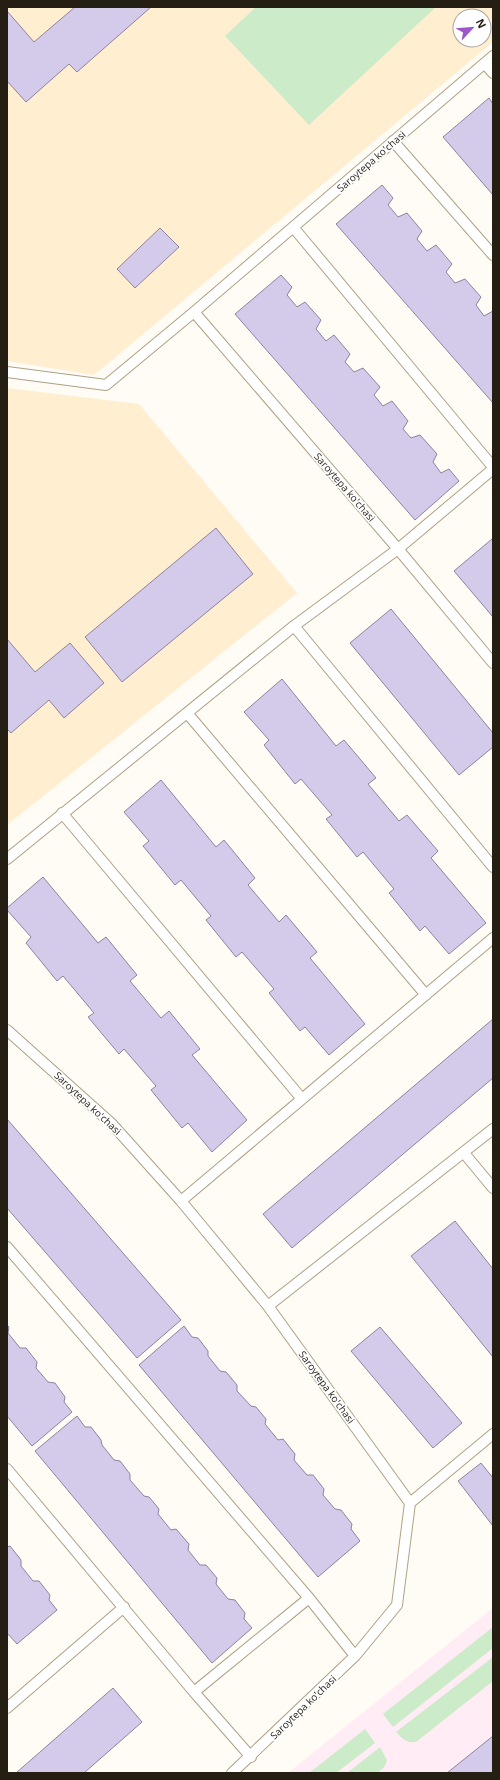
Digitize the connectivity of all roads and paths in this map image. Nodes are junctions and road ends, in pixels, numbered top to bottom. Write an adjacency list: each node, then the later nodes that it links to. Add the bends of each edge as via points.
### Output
1 (493, 56): 2 (lane, Saroytepa ko'chasi)
2 (485, 64): 3 (lane); 4 (lane, Saroytepa ko'chasi)
3 (493, 73)
4 (393, 141): 5 (lane, Saroytepa ko'chasi); 6 (lane)
5 (293, 227): 7 (lane, Saroytepa ko'chasi); 9 (lane)
6 (493, 255)
7 (194, 312): 8 (lane, Saroytepa ko'chasi, via 106,385); 10 (lane, Saroytepa ko'chasi)
8 (7, 372)
9 (493, 468): 10 (lane)
10 (398, 549): 11 (lane); 12 (lane, Saroytepa ko'chasi)
11 (294, 626): 13 (lane); 16 (lane)
12 (493, 663)
13 (187, 712): 14 (lane); 18 (lane)
14 (62, 813): 15 (lane); 20 (lane)
15 (7, 859)
16 (493, 867)
17 (493, 938): 18 (lane)
18 (426, 995): 20 (lane)
19 (7, 1030): 24 (lane, Saroytepa ko'chasi, via 112,1124)
20 (302, 1099): 24 (lane)
21 (493, 1129): 22 (lane)
22 (464, 1153): 23 (lane); 26 (lane)
23 (493, 1188)
24 (181, 1201): 26 (lane, Saroytepa ko'chasi)
25 (7, 1247): 30 (lane)
26 (268, 1306): 29 (lane, Saroytepa ko'chasi)
27 (493, 1434): 29 (lane)
28 (7, 1469): 31 (lane)
29 (410, 1503): 32 (lane, Saroytepa ko'chasi, via 397,1605)
30 (309, 1598): 32 (lane); 33 (lane)
31 (124, 1607): 33 (lane); 34 (lane)
32 (355, 1656): 35 (lane, Saroytepa ko'chasi)
33 (194, 1692): 35 (lane)
34 (7, 1707)
35 (251, 1756): 36 (lane, Saroytepa ko'chasi)
36 (232, 1773)

